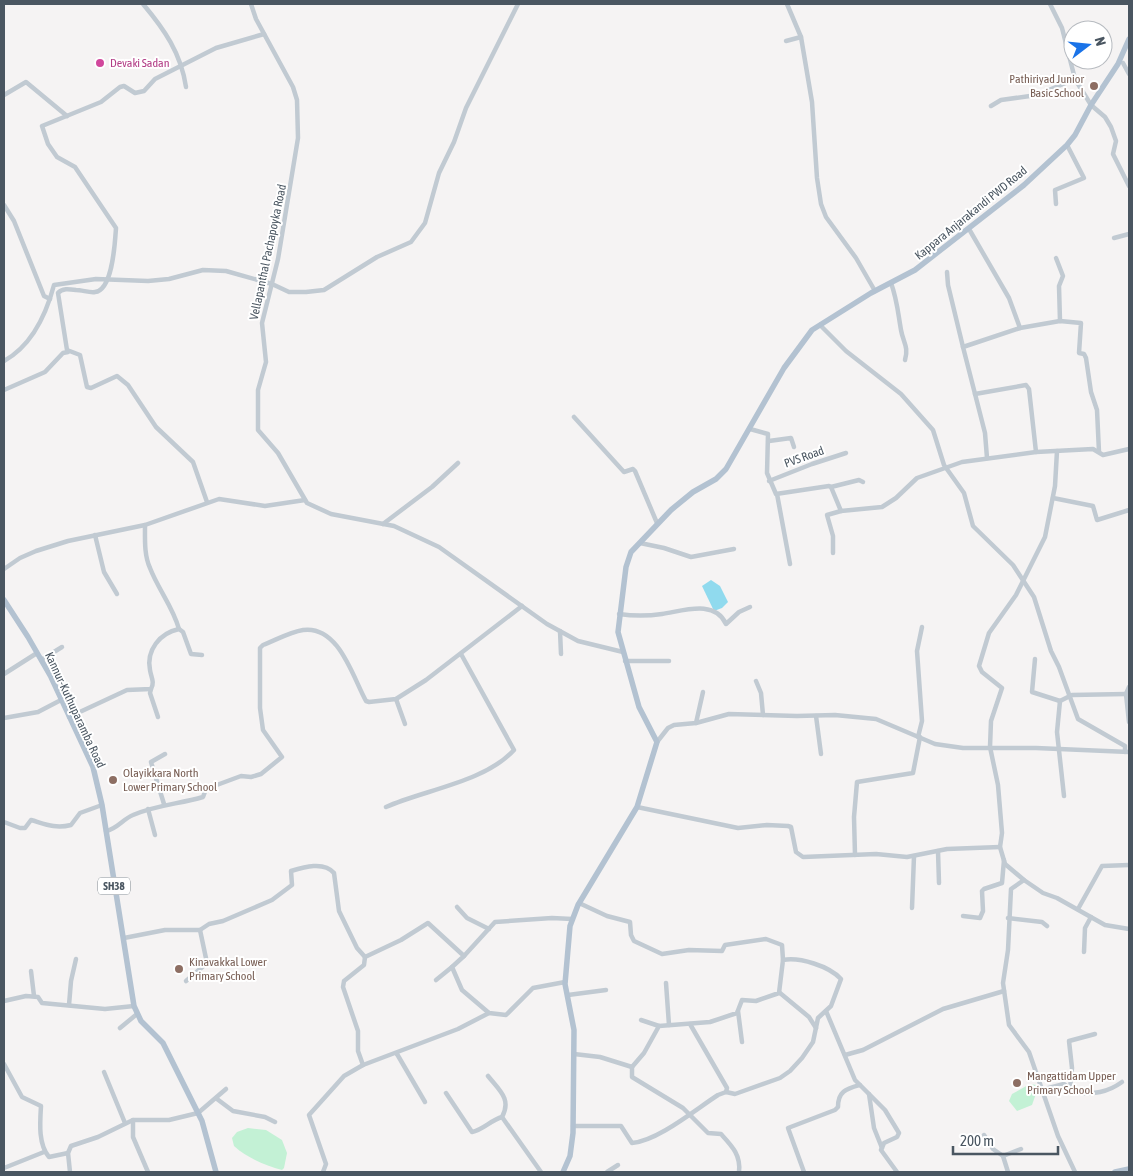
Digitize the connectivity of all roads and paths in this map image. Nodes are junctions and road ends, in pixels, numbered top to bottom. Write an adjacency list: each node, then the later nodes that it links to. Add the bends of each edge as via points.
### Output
1 (143, 4): 12 (street, via 176,48)
2 (251, 4): 6 (street, Vellapanthal Pachapoyka Road)
3 (518, 4): 31 (street, via 466,108 425,222 411,242 377,257 324,290 289,292)
4 (787, 4): 7 (street)
5 (1050, 4): 14 (street, via 1062,28)
6 (264, 34): 12 (street, via 216,48); 31 (street, Vellapanthal Pachapoyka Road, via 293,87 298,138 291,192)
7 (801, 36): 9 (street); 32 (street, via 812,102 822,204 826,217)
8 (1129, 39): 11 (main road, Kappara Anjarakandi PWD Road)
9 (786, 41)
10 (1129, 62): 11 (street)
11 (1121, 63): 13 (street); 17 (main road, Kappara Anjarakandi PWD Road)
12 (183, 65): 15 (street); 19 (street, via 155,79 144,91 120,87 101,102)
13 (1129, 74)
14 (1075, 79): 17 (street); 18 (street, via 1037,95 1001,100)
15 (186, 86)
16 (4, 95): 19 (street, via 26,82)
17 (1091, 105): 20 (main road, Kappara Anjarakandi PWD Road, via 1082,125); 21 (street, via 1111,127 1116,141 1113,154)
18 (991, 106)
19 (67, 116): 29 (street, via 42,126 42,131 57,157 75,167 116,228 112,270)
20 (1067, 145): 22 (street, via 1084,178 1055,190); 24 (main road, Kappara Anjarakandi PWD Road)
21 (1129, 186)
22 (1056, 204)
23 (4, 205): 33 (street, via 14,221 44,296)
24 (969, 229): 30 (main road, Kappara Anjarakandi PWD Road, via 921,266); 36 (street, via 1009,298)
25 (1129, 234): 26 (street)
26 (1114, 238)
27 (1056, 258): 34 (street, via 1063,276 1059,286)
28 (947, 272): 37 (street)
29 (107, 279): 31 (street, via 148,281 203,270 226,272); 33 (street, via 54,285); 38 (street, via 102,289 96,292 69,289 58,293)
30 (891, 283): 32 (main road, Kappara Anjarakandi PWD Road); 39 (street, via 907,344)
31 (272, 284): 60 (street, Vellapanthal Pachapoyka Road, via 262,323 266,362 258,390 258,430 278,453)
32 (875, 291): 35 (main road, Kappara Anjarakandi PWD Road)
33 (50, 299): 40 (street, via 30,338 18,353)
34 (1060, 321): 36 (street); 50 (street, via 1080,322 1082,325 1078,353 1086,358 1097,410)
35 (820, 325): 44 (main road, Kappara Anjarakandi PWD Road, via 812,330 784,368); 54 (street, via 846,351 901,394 920,415 933,430)
36 (1020, 328): 37 (street)
37 (962, 346): 42 (street)
38 (68, 352): 41 (street, via 63,353 45,372); 61 (street, via 80,355 87,387 92,388 117,376 128,385 156,427 193,462)
39 (905, 360)
40 (4, 361)
41 (4, 390)
42 (975, 394): 49 (street, via 1026,384); 52 (street, via 985,433)
43 (574, 417): 65 (street, via 624,472 635,471)
44 (750, 429): 45 (street, via 768,434); 65 (main road, Kappara Anjarakandi PWD Road, via 726,468)
45 (769, 441): 46 (street, PVS Road, via 791,438); 55 (street)
46 (794, 447)
47 (1129, 449): 50 (street, via 1103,455)
48 (1057, 451): 49 (street); 50 (street, via 1093,449); 59 (street)
49 (1036, 452): 52 (street)
50 (1099, 452)
51 (846, 453): 55 (street, PVS Road)
52 (987, 458): 54 (street)
53 (458, 464): 64 (street)
54 (946, 468): 63 (street, via 917,478 882,507); 73 (street, via 964,492 973,526)
55 (769, 481): 58 (street)
56 (863, 482): 57 (street, via 859,480)
57 (832, 488): 58 (street); 63 (street)
58 (777, 494): 71 (street)
59 (1053, 498): 62 (street, via 1093,506 1097,520); 73 (street, via 1045,538)
60 (305, 500): 61 (street, via 265,506 219,499); 64 (street, via 331,514)
61 (207, 502): 66 (street)
62 (1129, 510)
63 (841, 511): 70 (street, via 827,515 833,536)
64 (383, 524): 76 (street, via 440,547)
65 (657, 524): 68 (main road, Kappara Anjarakandi PWD Road)
66 (145, 525): 67 (street); 80 (street, via 150,569)
67 (94, 535): 72 (street, via 36,551); 74 (street, via 104,572)
68 (640, 543): 69 (street, via 691,557); 78 (main road, Kappara Anjarakandi PWD Road, via 631,552 626,566)
69 (734, 549)
70 (833, 553)
71 (790, 564)
72 (4, 569)
73 (1023, 579): 98 (street, via 1034,597); 112 (street, via 1013,601 989,633 979,666 1002,688 991,722)
74 (117, 594)
75 (4, 600): 84 (main road, Kannur-Kuthuparamba Road / SH38)
76 (522, 606): 81 (street); 85 (street)
77 (750, 607): 78 (street, via 726,624 720,614 705,608 662,614)
78 (619, 614): 83 (main road, Kappara Anjarakandi PWD Road, via 618,632)
79 (922, 627): 110 (street, via 917,650 922,721)
80 (179, 629): 87 (street, via 191,654); 95 (street, via 170,631 156,642 149,658)
81 (560, 631): 83 (street, via 578,641); 86 (street)
82 (62, 647): 89 (street)
83 (623, 652): 90 (main road, Kappara Anjarakandi PWD Road)
84 (37, 653): 89 (main road, Kannur-Kuthuparamba Road / SH38); 92 (street)
85 (462, 654): 99 (street); 120 (street, via 514,750 475,775)
86 (561, 654)
87 (202, 655)
88 (1034, 659): 101 (street, via 1032,692)
89 (41, 660): 100 (main road, Kannur-Kuthuparamba Road / SH38)
90 (625, 661): 91 (street); 111 (main road, Kappara Anjarakandi PWD Road, via 639,708)
91 (669, 661)
92 (4, 674)
93 (756, 681): 102 (street)
94 (1129, 687): 97 (street)
95 (151, 689): 104 (street, via 127,690); 105 (street)
96 (703, 692): 107 (street)
97 (1126, 694): 98 (street); 108 (street)
98 (1069, 697): 101 (street); 114 (street, via 1078,719 1125,746)
99 (396, 699): 109 (street); 118 (street, via 366,701 344,655 315,630 304,630 263,645 259,667 263,730 282,757 257,776 241,776 206,789 203,797)
100 (61, 700): 104 (main road, Kannur-Kuthuparamba Road / SH38); 106 (street, via 38,712)
101 (1060, 702): 113 (street)
102 (763, 715): 103 (street); 107 (street, via 729,714)
103 (816, 716): 110 (street, via 835,714 876,719); 116 (street)
104 (69, 717): 119 (main road, Kannur-Kuthuparamba Road / SH38, via 93,767)
105 (158, 717)
106 (4, 718)
107 (696, 722): 111 (street, via 668,728)
108 (1129, 722)
109 (405, 724)
110 (919, 737): 112 (street, via 935,744 963,748); 128 (street, via 915,772 857,782)
111 (657, 742): 121 (main road)
112 (990, 747): 113 (street); 126 (street, via 998,785)
113 (1059, 749): 114 (street); 117 (street)
114 (1127, 752)
115 (165, 754): 118 (street, via 151,762)
116 (822, 754)
117 (1064, 796)
118 (164, 804): 122 (street)
119 (102, 805): 123 (street, via 80,813 71,825 63,827 31,820 20,828); 124 (main road, Kannur-Kuthuparamba Road / SH38)
120 (386, 807)
121 (637, 807): 128 (street, via 738,828 788,826 791,827 798,855); 134 (main road)
122 (148, 809): 124 (street); 125 (street)
123 (4, 822)
124 (106, 831): 146 (main road, Kannur-Kuthuparamba Road / SH38)
125 (155, 835)
126 (1000, 847): 127 (street); 130 (street)
127 (938, 851): 129 (street); 133 (street)
128 (855, 855): 129 (street)
129 (914, 856): 136 (street)
130 (1004, 860): 132 (street); 138 (street, via 1002,883 982,891 980,918)
131 (1129, 865): 137 (street, via 1102,866)
132 (1024, 880): 137 (street); 141 (street, via 1012,887)
133 (939, 883)
134 (579, 903): 140 (main road); 151 (street, via 606,916 626,919 630,922 634,940 662,954 689,950 722,951 725,945 770,940 782,945)
135 (457, 907): 145 (street, via 468,918)
136 (912, 908)
137 (1078, 909): 139 (street)
138 (963, 916)
139 (1091, 917): 143 (street, via 1105,925); 147 (street, via 1085,928)
140 (572, 918): 145 (street, via 504,920 495,922); 156 (main road)
141 (1008, 918): 142 (street, via 1042,922); 159 (street)
142 (1047, 926)
143 (1129, 929)
144 (200, 930): 146 (street, via 165,930); 149 (street, via 285,892 292,885 291,871 308,866 324,867 334,873 339,911 356,948); 155 (street, via 207,963)
145 (489, 930): 148 (street)
146 (124, 938): 165 (main road, Kannur-Kuthuparamba Road / SH38)
147 (1084, 952)
148 (464, 956): 149 (street, via 428,923 402,940); 152 (street)
149 (365, 957): 182 (street, via 364,965 344,981 343,987 358,1030 358,1051)
150 (76, 959): 164 (street)
151 (783, 960): 160 (street); 166 (street, via 802,961 840,977 831,1006)
152 (452, 967): 154 (street); 168 (street, via 462,990)
153 (30, 971): 162 (street)
154 (436, 980)
155 (186, 981)
156 (565, 982): 161 (main road); 168 (street, via 533,988 506,1015)
157 (666, 983): 172 (street)
158 (606, 990): 161 (street)
159 (1004, 991): 180 (street, via 942,1009 862,1050); 190 (street, via 1009,1025 1025,1045)
160 (780, 993): 167 (street, via 756,1001 742,1000); 175 (street, via 810,1017)
161 (568, 995): 179 (main road)
162 (34, 996): 163 (street); 164 (street, via 42,1003)
163 (4, 1001)
164 (69, 1005): 165 (street, via 105,1009)
165 (134, 1006): 169 (main road, Kannur-Kuthuparamba Road / SH38)
166 (826, 1010): 175 (street, via 820,1014); 180 (street)
167 (738, 1011): 171 (street, via 710,1022); 177 (street)
168 (489, 1013): 178 (street, via 458,1030)
169 (137, 1014): 174 (street); 196 (main road, Kannur-Kuthuparamba Road / SH38, via 163,1043)
170 (641, 1020): 173 (street)
171 (690, 1024): 172 (street); 191 (street, via 727,1088)
172 (669, 1025): 173 (street)
173 (659, 1026): 183 (street)
174 (120, 1028)
175 (816, 1028): 191 (street, via 813,1042 784,1076 735,1094)
176 (1095, 1034): 189 (street, via 1069,1041)
177 (742, 1042)
178 (397, 1054): 182 (street); 195 (street)
179 (574, 1054): 183 (street, via 600,1057); 202 (main road)
180 (845, 1055): 187 (street)
181 (4, 1064): 206 (street, via 22,1097 41,1106)
182 (363, 1066): 215 (street, via 344,1076 309,1115 326,1164)
183 (632, 1067): 197 (street, via 632,1077)
184 (104, 1072): 200 (street)
185 (488, 1076): 198 (street, via 506,1100 507,1108)
186 (1122, 1082): 189 (street, via 1106,1092 1075,1093)
187 (860, 1085): 193 (street); 220 (street, via 841,1093 835,1110 788,1128)
188 (226, 1089): 194 (street)
189 (1070, 1089): 190 (street, via 1064,1084)
190 (1042, 1090): 223 (street)
191 (726, 1092): 197 (street)
192 (446, 1093): 198 (street, via 472,1132)
193 (869, 1094): 204 (street, via 874,1128); 204 (street, via 886,1110 899,1133 885,1142)
194 (217, 1099): 196 (street); 201 (street, via 233,1111)
195 (425, 1102)
196 (198, 1113): 199 (street, via 169,1120); 214 (main road, Kannur-Kuthuparamba Road / SH38, via 206,1130)
197 (690, 1114): 202 (street, via 651,1138 632,1143 621,1126); 219 (street, via 708,1133 721,1134 730,1144 740,1161)
198 (502, 1116): 216 (street)
199 (133, 1120): 200 (street); 213 (street, via 133,1137)
200 (124, 1122): 207 (street, via 98,1137 71,1146)
201 (276, 1122)
202 (573, 1126): 217 (main road, via 570,1156)
203 (984, 1135): 208 (street, via 993,1149)
204 (882, 1148): 221 (street, via 882,1153)
205 (1021, 1150): 208 (street)
206 (44, 1152): 207 (street, via 49,1157); 210 (street)
207 (68, 1153): 212 (street)
208 (1003, 1156): 222 (street)
209 (618, 1165): 218 (street)
210 (4, 1168)
211 (1129, 1169): 224 (main road)
212 (70, 1172)
213 (148, 1172)
214 (216, 1172)
215 (323, 1172)
216 (541, 1172)
217 (564, 1172)
218 (608, 1172)
219 (739, 1172)
220 (804, 1172)
221 (897, 1172)
222 (1008, 1172)
223 (1075, 1172)
224 (1116, 1172)

